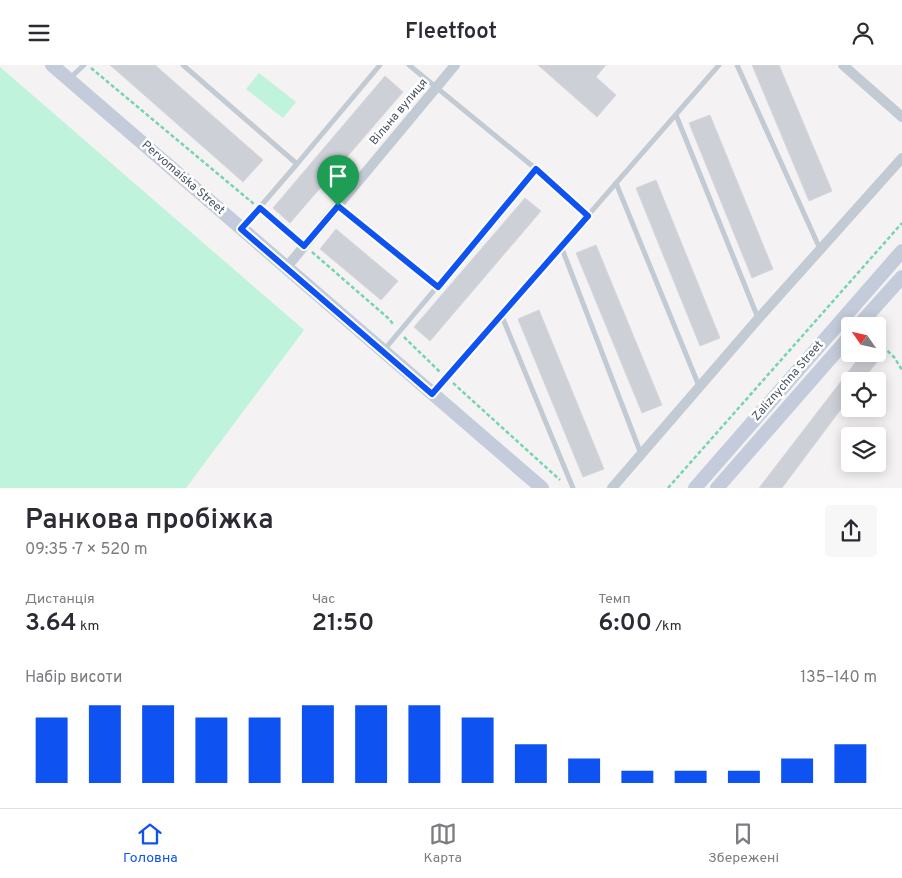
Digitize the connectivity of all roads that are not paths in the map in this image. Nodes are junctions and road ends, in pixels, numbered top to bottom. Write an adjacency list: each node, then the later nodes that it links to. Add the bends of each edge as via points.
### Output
1 (52, 65): 10 (main road, Pervomaiska Street)
2 (84, 65): 10 (lane)
3 (183, 65): 15 (lane)
4 (380, 65): 15 (lane)
5 (409, 65): 11 (lane)
6 (455, 65): 11 (street, Вільна вулиця)
7 (719, 65): 12 (lane)
8 (737, 65): 22 (lane)
9 (843, 65): 13 (street)
10 (69, 79): 20 (main road, Pervomaiska Street)
11 (437, 87): 16 (lane); 18 (street, Вільна вулиця)
12 (676, 115): 17 (lane); 29 (lane)
13 (902, 117)
14 (902, 158): 22 (street)
15 (297, 164): 20 (lane)
16 (536, 169): 19 (lane); 26 (lane)
17 (616, 183): 19 (lane); 32 (lane)
18 (338, 206): 24 (street, Вільна вулиця); 26 (lane)
19 (588, 216): 21 (lane)
20 (241, 229): 24 (main road, Pervomaiska Street)
21 (561, 246): 27 (lane); 34 (lane)
22 (820, 249): 29 (street)
23 (902, 251): 38 (main road, Zaliznychna Street)
24 (286, 268): 31 (main road, Pervomaiska Street)
25 (902, 277): 28 (main road)
26 (438, 287): 31 (lane)
27 (501, 314): 33 (lane); 36 (lane)
28 (866, 317)
29 (758, 319): 32 (street)
30 (841, 346): 39 (main road, Zaliznychna Street)
31 (382, 352): 33 (main road, Pervomaiska Street)
32 (699, 386): 34 (street)
33 (432, 394): 35 (main road, Pervomaiska Street)
34 (641, 454): 37 (street)
35 (542, 488)
36 (573, 488)
37 (612, 488)
38 (695, 488)
39 (716, 488)

